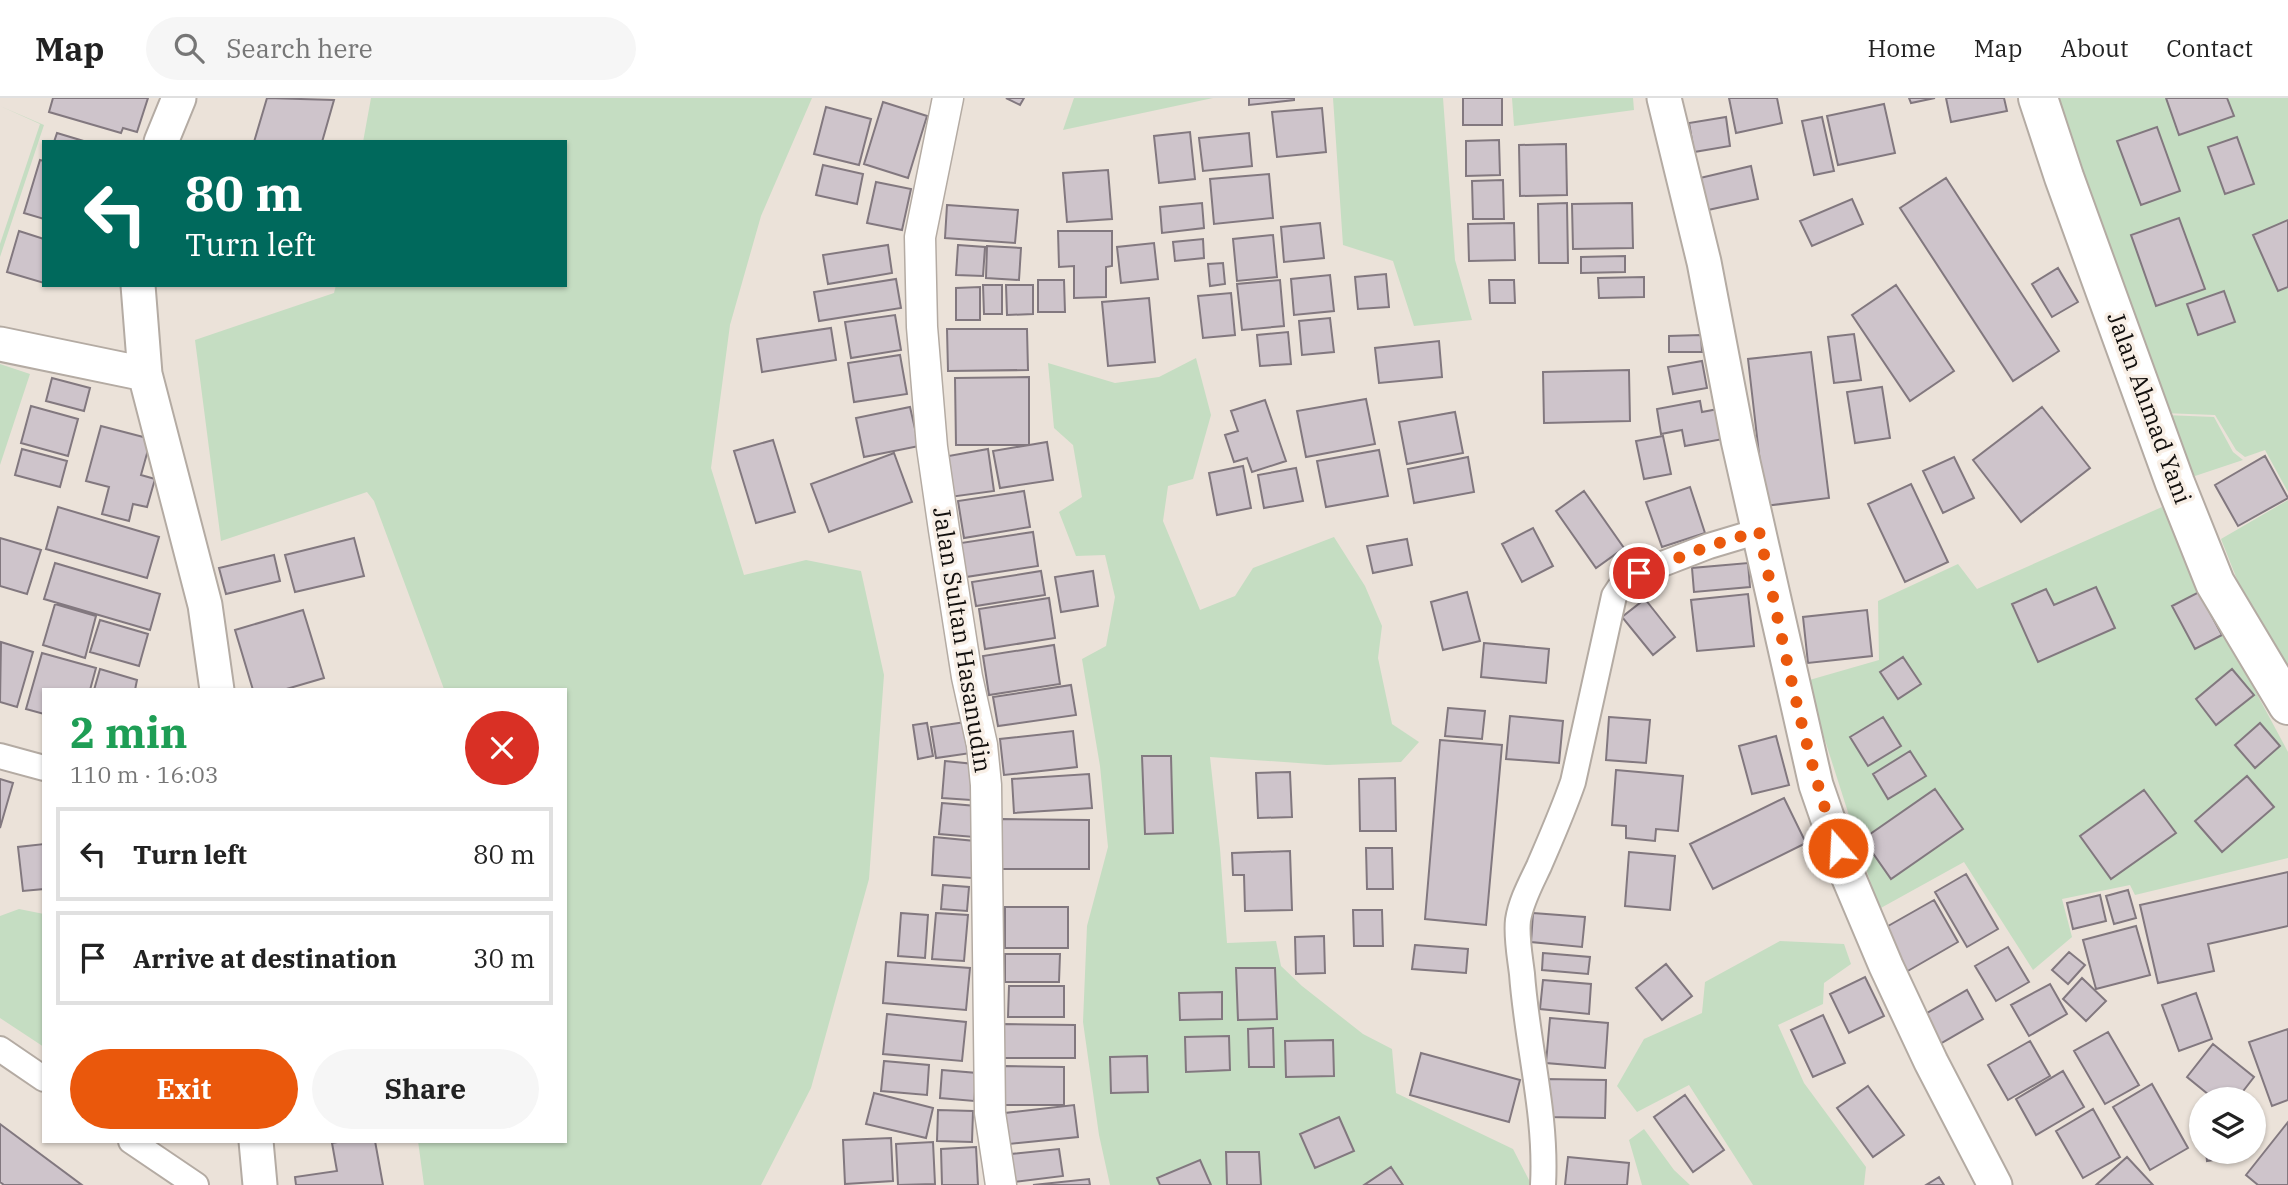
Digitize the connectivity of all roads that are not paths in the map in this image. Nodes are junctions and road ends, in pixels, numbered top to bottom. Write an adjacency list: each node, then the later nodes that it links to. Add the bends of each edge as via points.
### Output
1 (179, 98): 5 (main road)
2 (947, 98): 20 (street, Jalan Sultan Hasanudin, via 920,237 922,327 932,447 986,785 990,1113)
3 (1664, 98): 9 (main road, via 1704,262)
4 (2038, 98): 11 (main road, Jalan Ahmad Yani, via 2215,583)
5 (162, 140)
6 (138, 287): 8 (main road)
7 (0, 344): 8 (main road)
8 (145, 374): 10 (main road, via 205,605)
9 (1759, 531): 21 (street, via 1639,573 1614,596 1573,782 1518,922 1540,1105); 22 (main road, via 1813,772 1845,869 1931,1062)
10 (217, 688)
11 (2288, 705)
12 (0, 756): 13 (street)
13 (42, 767)
14 (0, 1049): 15 (street)
15 (42, 1078)
16 (134, 1143): 18 (street)
17 (256, 1143): 19 (main road)
18 (196, 1185)
19 (260, 1185)
20 (1001, 1185)
21 (1542, 1185)
22 (1995, 1185)

